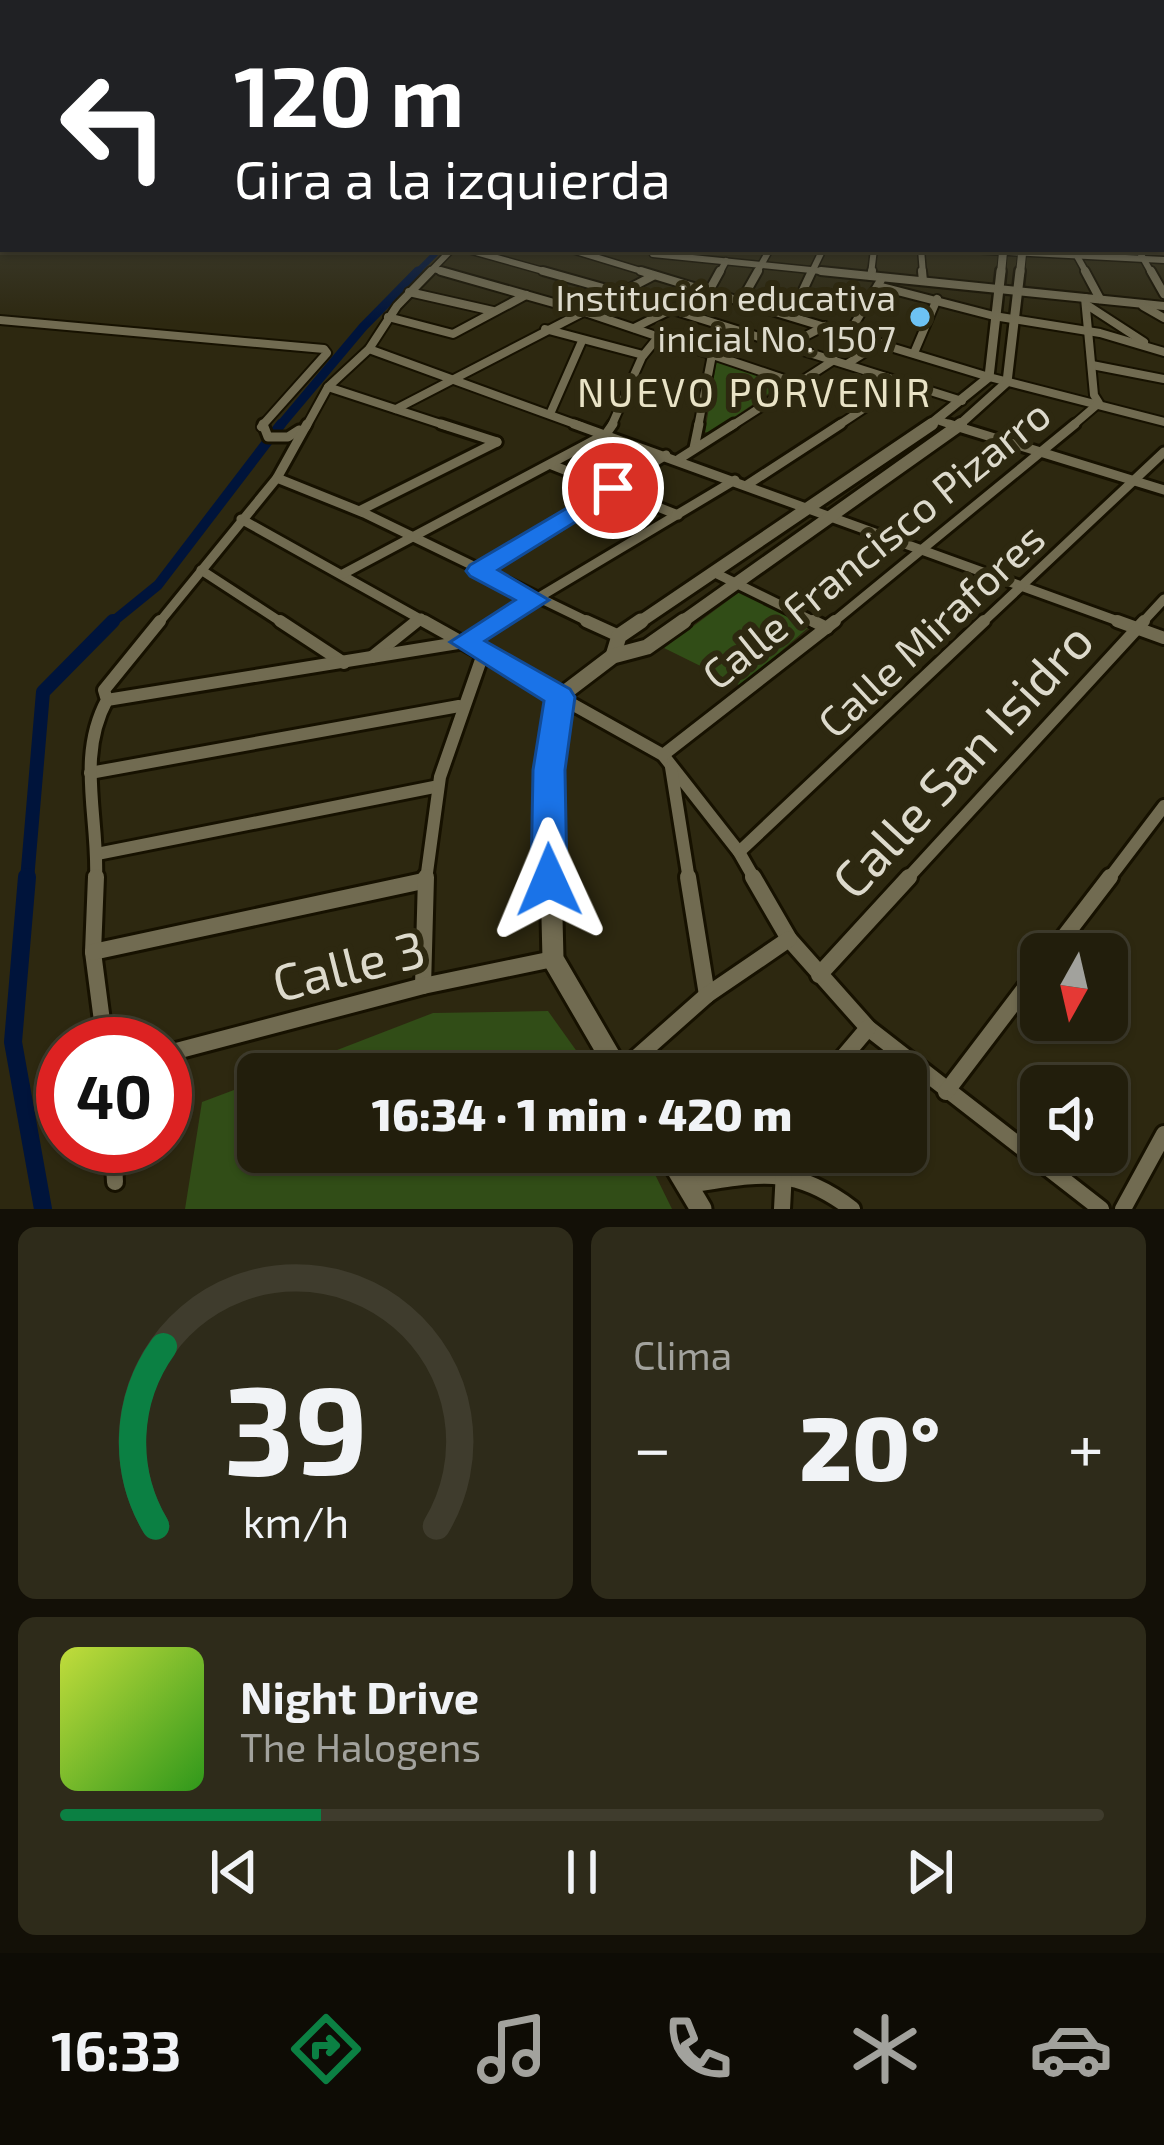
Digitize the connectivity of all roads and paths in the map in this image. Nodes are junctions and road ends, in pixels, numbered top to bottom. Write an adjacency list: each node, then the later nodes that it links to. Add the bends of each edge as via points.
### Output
1 (449, 252): 20 (street)
2 (476, 252): 32 (street)
3 (578, 252): 22 (street)
4 (655, 252): 14 (street)
5 (710, 252): 15 (street)
6 (769, 252): 19 (street)
7 (822, 252): 21 (street)
8 (874, 252): 23 (street)
9 (921, 252): 24 (street)
10 (1003, 252): 13 (street); 28 (street)
11 (1140, 252): 16 (street)
12 (1075, 253): 13 (street); 16 (street); 35 (street)
13 (1022, 254): 29 (street)
14 (691, 258): 15 (street); 26 (street, via 688,278)
15 (706, 260): 18 (street)
16 (1146, 260): 17 (street); 33 (street)
17 (1164, 260)
18 (726, 261): 19 (street); 30 (street)
19 (764, 265): 21 (street); 36 (street)
20 (434, 269): 31 (street); 34 (street)
21 (813, 270): 23 (street); 44 (street)
22 (653, 276): 26 (street); 32 (street)
23 (872, 276): 25 (street)
24 (923, 281): 25 (street); 27 (street)
25 (880, 282): 38 (street); 54 (street)
26 (678, 283): 30 (street)
27 (939, 284): 28 (street); 38 (street)
28 (998, 289): 29 (street); 45 (street)
29 (1019, 290): 37 (street); 48 (street)
30 (709, 291): 36 (street); 41 (street)
31 (409, 292): 42 (street); 46 (street)
32 (621, 292): 43 (street)
33 (1164, 294)
34 (526, 295): 42 (street); 43 (street)
35 (1100, 299): 37 (street); 39 (street)
36 (741, 301): 44 (street)
37 (1086, 301): 53 (street, Calle Francisco Pizarro); 60 (street)
38 (937, 302): 45 (street); 61 (street)
39 (1141, 304): 40 (street); 47 (street)
40 (1164, 306)
41 (673, 310): 51 (street); 58 (street)
42 (494, 311): 46 (street, via 450,334)
43 (582, 311): 51 (street); 52 (street)
44 (790, 316): 50 (street)
45 (994, 316): 48 (street); 67 (street)
46 (388, 317): 59 (street)
47 (1164, 318)
48 (1014, 319): 53 (street); 71 (street)
49 (0, 320): 80 (street, via 328,350 261,426 274,437)
50 (825, 326): 54 (street); 58 (street)
51 (634, 328): 55 (street)
52 (545, 329): 56 (street); 68 (street)
53 (1086, 330): 60 (street); 66 (street, Calle Francisco Pizarro)
54 (849, 333): 57 (street)
55 (659, 336): 62 (street); 63 (street)
56 (582, 341): 62 (street); 77 (street)
57 (880, 343): 61 (street); 65 (street)
58 (788, 345): 64 (street)
59 (369, 349): 68 (street); 73 (street)
60 (1160, 352)
61 (914, 353): 67 (street)
62 (643, 355): 82 (street)
63 (712, 355): 72 (street); 83 (street)
64 (834, 360): 65 (street); 72 (street)
65 (847, 364): 70 (street)
66 (1092, 364): 69 (street); 75 (street, Calle Francisco Pizarro)
67 (989, 377): 71 (street); 74 (street)
68 (456, 378): 76 (street); 77 (street)
69 (1164, 379)
70 (904, 382): 74 (street); 90 (street)
71 (1007, 382): 75 (street); 81 (street)
72 (796, 383): 83 (street)
73 (328, 387): 76 (street); 80 (street)
74 (962, 401): 78 (street)
75 (1096, 406): 79 (street); 85 (street, Calle Francisco Pizarro)
76 (396, 409): 95 (street, via 497,442)
77 (550, 414): 82 (street)
78 (937, 420): 81 (street); 94 (street)
79 (1164, 422)
80 (303, 427): 89 (street)
81 (957, 427): 85 (street); 96 (street)
82 (606, 434): 86 (street); 88 (street)
83 (694, 448): 87 (street)
84 (1164, 452): 91 (street, Calle Mirafores)
85 (1044, 453): 91 (street); 100 (street, Calle Francisco Pizarro)
86 (667, 455): 87 (street); 92 (street)
87 (680, 459): 90 (street)
88 (552, 464): 92 (street); 99 (street)
89 (278, 478): 95 (street); 98 (street)
90 (741, 482): 94 (street); 97 (street)
91 (1135, 482): 93 (street); 106 (street, Calle Mirafores)
92 (613, 488): 97 (street); 102 (street)
93 (1164, 490)
94 (809, 506): 96 (street); 103 (street)
95 (360, 511): 99 (street)
96 (830, 514): 100 (street); 105 (street)
97 (678, 515): 108 (street)
98 (241, 519): 101 (street); 104 (street)
99 (414, 539): 102 (street); 104 (street)
100 (923, 552): 106 (street); 110 (street, Calle Francisco Pizarro)
101 (201, 570): 118 (street); 120 (street, via 104,690)
102 (479, 571): 108 (street)
103 (712, 572): 105 (street); 112 (street)
104 (343, 574): 109 (street)
105 (735, 583): 110 (street); 116 (street, via 647,647)
106 (1024, 587): 111 (street); 126 (street, Calle Mirafores)
107 (1164, 599): 111 (street, Calle San Isidro)
108 (535, 600): 112 (street); 114 (street)
109 (421, 618): 114 (street); 117 (street)
110 (827, 628): 122 (street, Calle Francisco Pizarro)
111 (1138, 629): 113 (street); 133 (street, Calle San Isidro)
112 (619, 636): 116 (street)
113 (1164, 638)
114 (464, 642): 115 (street); 117 (street)
115 (483, 654): 119 (street); 121 (street)
116 (613, 656): 119 (street)
117 (370, 658): 118 (street)
118 (344, 663): 120 (street)
119 (560, 697): 122 (street); 132 (street, via 549,770)
120 (107, 700): 123 (street, via 92,728)
121 (459, 706): 123 (street); 124 (street)
122 (667, 760): 126 (street); 135 (street)
123 (90, 773): 127 (street)
124 (434, 787): 127 (street); 128 (street)
125 (1164, 806): 129 (street)
126 (740, 852): 130 (street)
127 (97, 854): 131 (street)
128 (422, 880): 131 (street); 134 (street)
129 (1067, 933)
130 (789, 940): 133 (street); 135 (street)
131 (93, 952): 137 (street)
132 (553, 959): 134 (street, Calle 3); 140 (street)
133 (819, 976): 138 (street)
134 (423, 986): 139 (street, Calle 3)
135 (707, 995): 141 (street)
136 (1020, 995): 143 (street)
137 (101, 1017)
138 (868, 1028): 142 (street); 143 (street)
139 (192, 1047)
140 (607, 1053)
141 (642, 1053)
142 (847, 1053)
143 (946, 1093): 153 (street)
144 (1164, 1134): 154 (street)
145 (115, 1173): 148 (street)
146 (679, 1173): 149 (street)
147 (785, 1173): 149 (street); 151 (street); 152 (street, via 820,1182)
148 (116, 1182)
149 (686, 1185): 150 (street)
150 (700, 1209)
151 (782, 1209)
152 (852, 1209)
153 (1101, 1209)
154 (1123, 1209)

